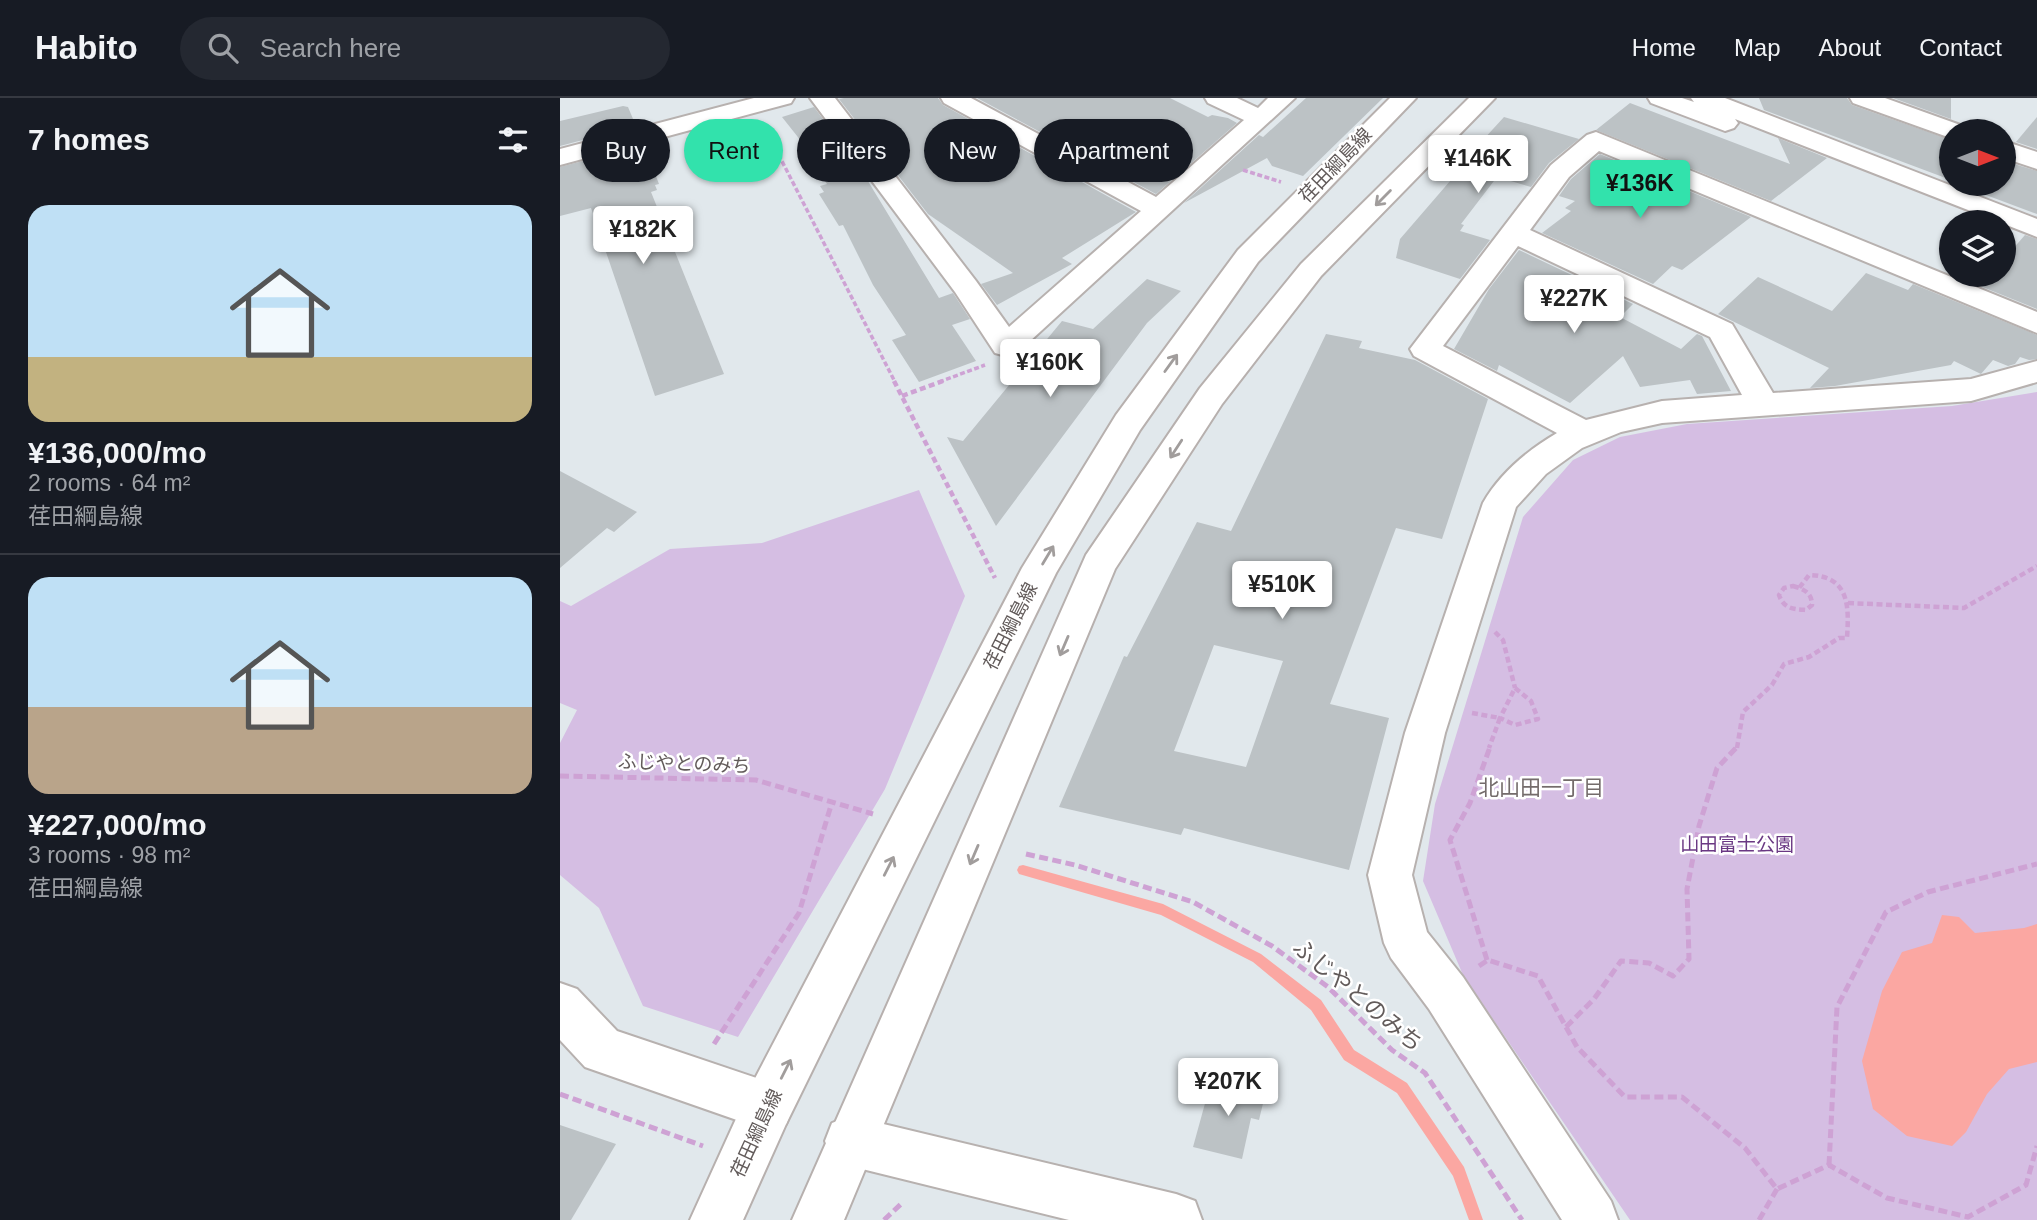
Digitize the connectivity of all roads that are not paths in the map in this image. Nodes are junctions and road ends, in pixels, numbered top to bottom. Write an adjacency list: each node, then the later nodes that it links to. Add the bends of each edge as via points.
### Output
1 (782, 98): 11 (street, via 753,106)
2 (822, 98): 17 (street, via 1006,346)
3 (953, 98): 17 (street)
4 (1217, 98): 12 (street)
5 (1283, 98): 12 (street)
6 (1404, 98): 28 (street, 荏田綱島線, one-way to 6, via 1040,568 1128,423 1248,256)
7 (1483, 98): 29 (street, one-way to 29, via 1311,270 1211,396 1099,565)
8 (1660, 98): 18 (street)
9 (1703, 98): 19 (street)
10 (1862, 98): 13 (street)
11 (693, 109): 15 (street)
12 (1260, 118): 17 (street)
13 (1939, 126)
14 (2016, 153): 16 (street)
15 (560, 157)
16 (2037, 161)
17 (1158, 209)
18 (1950, 210)
19 (2037, 229)
20 (1512, 232): 23 (street, via 1560,171 1596,140); 25 (street, via 1721,331); 26 (street, via 1425,349)
21 (2016, 236): 22 (street)
22 (2037, 244)
23 (2037, 323)
24 (2037, 371): 25 (street, via 1971,390)
25 (1764, 405): 26 (street, via 1662,412 1622,418)
26 (1582, 432): 33 (street, via 1522,475 1500,503 1435,703 1390,875 1407,943 1446,993)
27 (561, 1007): 28 (street, via 602,1050)
28 (768, 1106): 30 (street, 荏田綱島線)
29 (850, 1142): 31 (street); 32 (street)
30 (716, 1220)
31 (818, 1220)
32 (1173, 1220)
33 (1592, 1220)

